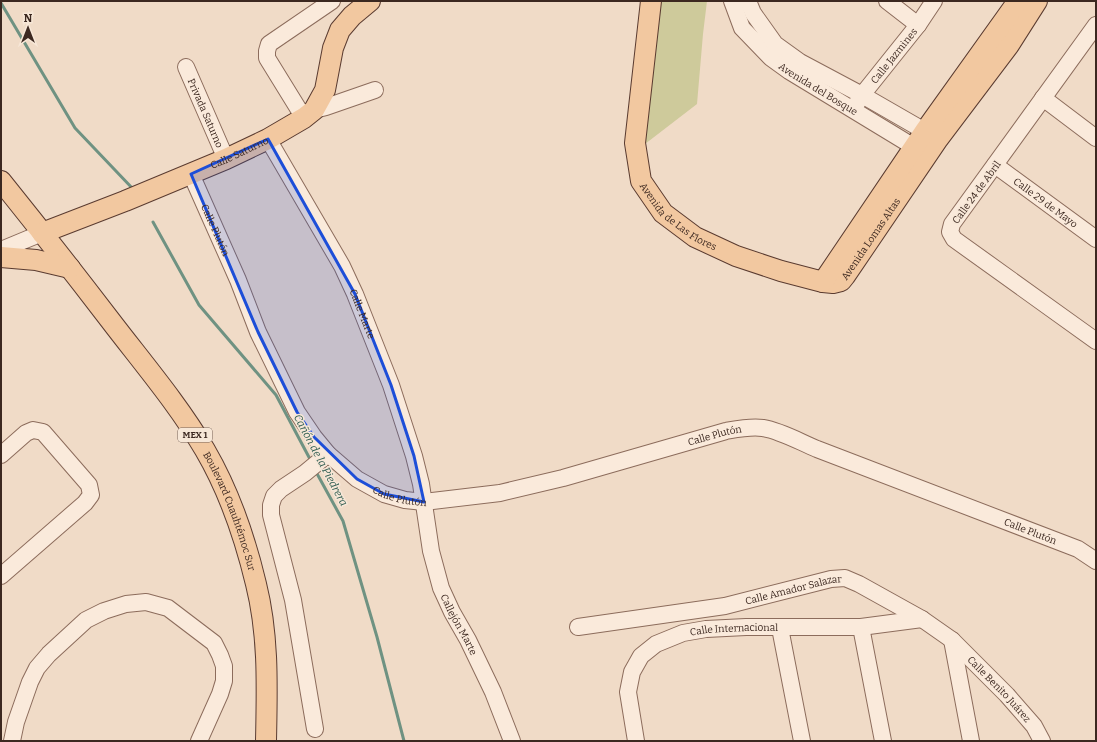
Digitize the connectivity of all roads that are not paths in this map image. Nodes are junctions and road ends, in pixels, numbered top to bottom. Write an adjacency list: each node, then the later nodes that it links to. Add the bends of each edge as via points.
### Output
1 (332, 1): 17 (street, via 269,44 267,51 267,58)
2 (370, 1): 17 (main road, via 340,30 325,90)
3 (651, 1): 30 (main road, Avenida de Las Flores, via 635,143 641,181 663,213 695,237 736,256)
4 (732, 1): 16 (street, Avenida del Bosque, via 742,28 771,58)
5 (748, 1): 14 (street, Avenida del Bosque, via 774,44 800,62)
6 (887, 1): 10 (street)
7 (934, 1): 10 (street, Calle Jazmines)
8 (1018, 1): 20 (main road, Avenida Lomas Altas)
9 (1037, 1): 20 (main road, Avenida Lomas Altas, via 1009,45)
10 (918, 25): 14 (street, Calle Jazmines)
11 (1093, 34): 15 (street, Calle 24 de Abril)
12 (186, 67): 21 (street, Privada Saturno)
13 (375, 90): 17 (street)
14 (862, 95): 16 (street, Calle Jazmines); 20 (street, Avenida del Bosque)
15 (1043, 98): 18 (street); 22 (street, Calle 24 de Abril)
16 (853, 109): 20 (street, Avenida del Bosque)
17 (309, 114): 19 (main road, Calle Saturno)
18 (1096, 138)
19 (268, 139): 21 (main road, Calle Saturno); 34 (street, Calle Marte, via 342,266 355,294 391,385 414,456)
20 (926, 143): 30 (main road, Avenida Lomas Altas, via 845,276 841,281)
21 (226, 159): 23 (main road, Calle Saturno)
22 (995, 165): 26 (street, Calle 29 de Mayo); 31 (street, Calle 24 de Abril, via 952,224 950,232 954,239)
23 (191, 174): 25 (main road, Calle Saturno); 33 (street, Calle Plutón, via 258,332 297,412 314,437)
24 (1, 181): 25 (main road, Boulevard Cuauhtémoc Sur / MEX 1)
25 (42, 232): 27 (street); 29 (main road, Boulevard Cuauhtémoc Sur / MEX 1)
26 (1096, 239)
27 (1, 250)
28 (1, 257): 29 (main road, via 36,260)
29 (70, 268): 47 (main road, Boulevard Cuauhtémoc Sur / MEX 1, via 191,428 205,450 229,500 252,566 264,626 267,673)
30 (823, 282)
31 (1094, 334)
32 (1, 455): 36 (street, via 26,433 33,430 43,432 90,485 91,495)
33 (317, 464): 34 (street, Calle Plutón, via 357,479 384,494); 44 (street, via 281,489 274,496 271,505 271,515 293,600)
34 (424, 502): 35 (street, Calle Plutón, via 500,493 563,478 726,431 762,428 1078,549); 48 (street, Callejón Marte, via 431,551 441,588 493,692)
35 (1096, 561)
36 (1, 576)
37 (704, 610): 38 (street, Calle Amador Salazar, via 831,579 845,578); 39 (street, Calle Amador Salazar); 42 (street)
38 (922, 619): 40 (street, Calle Internacional); 43 (street, Calle Amador Salazar)
39 (578, 627)
40 (861, 627): 41 (street, Calle Internacional); 51 (street)
41 (780, 628): 42 (street, Calle Internacional); 50 (street)
42 (706, 629): 49 (street, Calle Internacional, via 684,633 656,644 641,656 632,672 628,692)
43 (952, 640): 52 (street); 53 (street, Calle Benito Juárez, via 1007,695 1034,726)
44 (315, 729)
45 (12, 741): 46 (street, via 30,682 37,668 50,654 86,620 126,604 146,602 168,608 214,643 220,655 224,666 224,681)
46 (199, 741)
47 (266, 741)
48 (512, 741)
49 (636, 741)
50 (802, 741)
51 (883, 741)
52 (971, 741)
53 (1042, 741)

